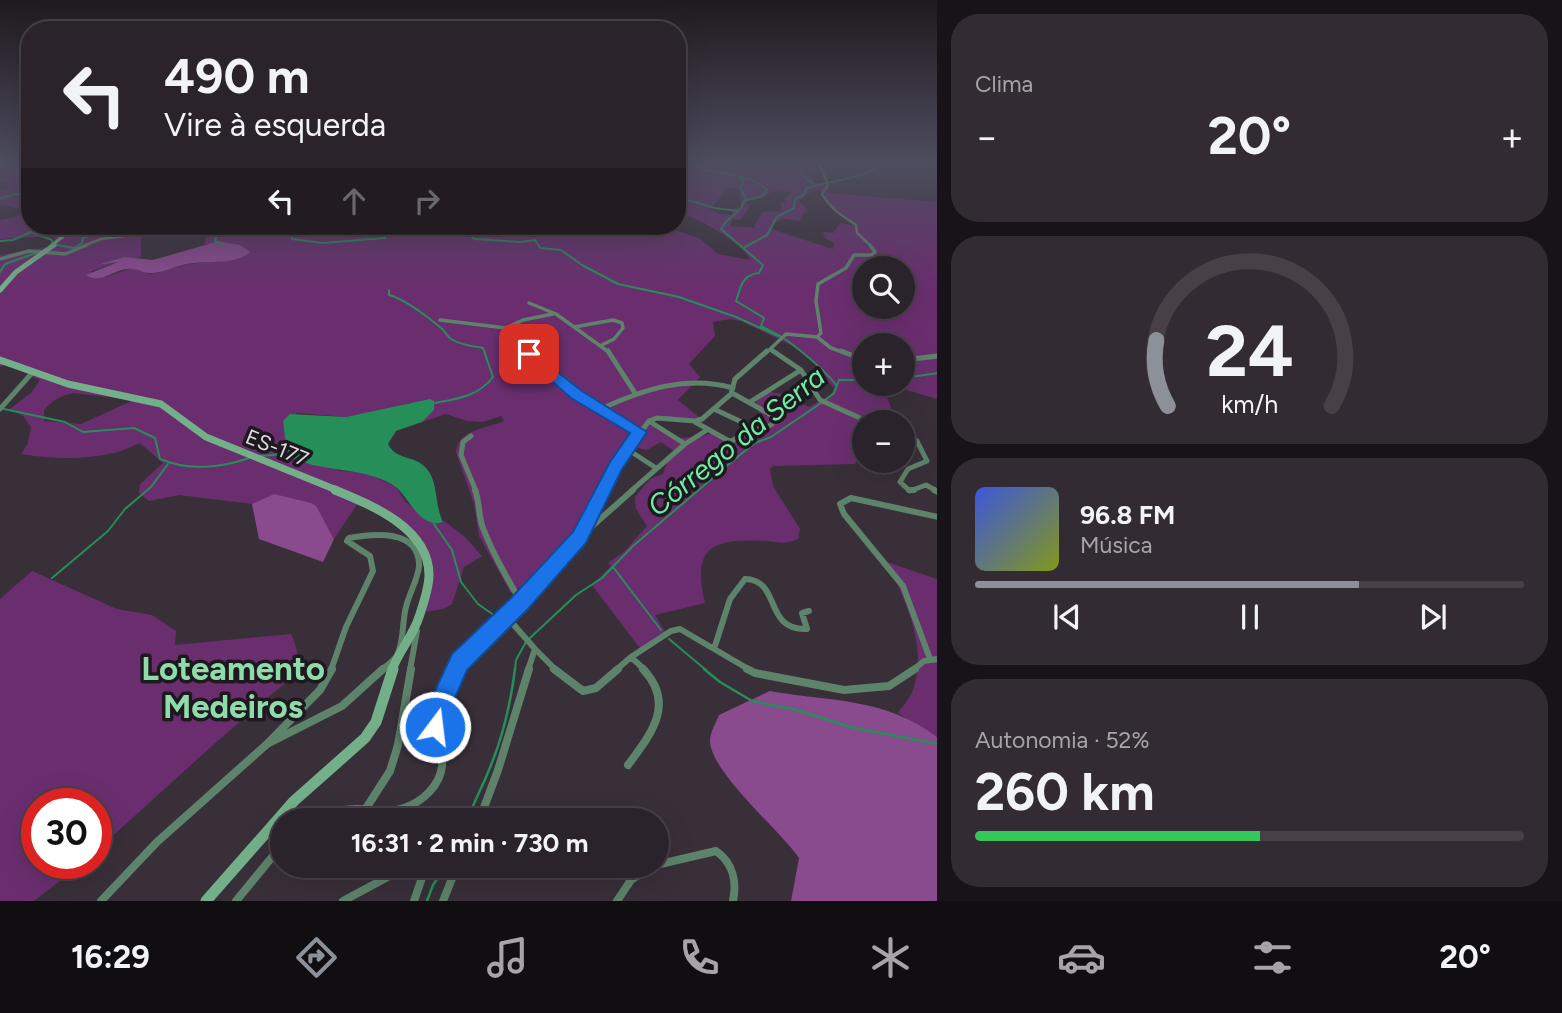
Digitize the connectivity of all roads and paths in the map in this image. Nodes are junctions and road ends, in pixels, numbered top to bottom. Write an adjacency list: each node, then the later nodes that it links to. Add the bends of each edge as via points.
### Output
1 (829, 205): 12 (street, via 856,225 857,233 875,252 854,256 846,268 818,284 821,333)
2 (65, 235): 4 (main road)
3 (125, 236): 4 (street, via 96,240 65,254)
4 (45, 251): 5 (street); 6 (main road)
5 (0, 259)
6 (0, 290)
7 (529, 303): 8 (street)
8 (556, 314): 10 (street); 11 (street, via 515,321)
9 (440, 320): 11 (street)
10 (574, 327): 13 (street); 13 (street, via 613,320 622,323 614,339)
11 (506, 328): 26 (street, via 556,379)
12 (817, 337): 14 (street, via 786,334); 15 (street)
13 (600, 346): 22 (street, via 611,354)
14 (771, 350): 19 (street); 21 (street, via 735,379)
15 (852, 356)
16 (937, 356): 17 (street)
17 (915, 359)
18 (0, 360): 20 (main road, ES-177 / ES-177)
19 (801, 370): 23 (street); 24 (street)
20 (32, 373): 25 (street); 47 (main road, ES-177 / ES-177, via 161,404 206,437 372,505 416,538 425,553 429,576)
21 (733, 390): 22 (street, via 704,381); 24 (street); 27 (street)
22 (635, 393): 26 (street)
23 (822, 401): 28 (street)
24 (750, 402): 31 (street, via 775,417 768,428)
25 (0, 409)
26 (601, 409): 33 (street)
27 (714, 409): 30 (street); 31 (street)
28 (852, 414)
29 (649, 421): 30 (street); 33 (street); 36 (street)
30 (695, 421): 32 (street)
31 (756, 428): 32 (street, via 745,428 729,441)
32 (707, 430): 36 (street)
33 (639, 432): 37 (street)
34 (471, 436): 44 (street, via 463,442 461,455 479,499 481,524)
35 (915, 440): 39 (street, via 927,461)
36 (685, 444): 38 (street)
37 (627, 449): 38 (street); 43 (street)
38 (656, 468): 43 (street)
39 (915, 468)
40 (906, 473): 41 (street, via 900,482 909,491 926,485)
41 (937, 492)
42 (937, 517): 52 (street, via 851,498 840,504 903,586 920,643)
43 (579, 537): 44 (street)
44 (521, 602): 46 (street)
45 (809, 611): 49 (street, via 802,613 807,629 794,628 774,611 766,585 745,579 730,599)
46 (507, 617): 48 (street); 56 (street, via 470,650 450,677 435,727 442,766 434,787)
47 (418, 620): 50 (main road, ES-177 / ES-177); 55 (street, via 398,745 390,771)
48 (530, 644): 51 (street, via 583,691 596,688); 57 (street)
49 (714, 649): 51 (street, via 676,629); 52 (street, via 761,675 855,690 897,683)
50 (397, 656): 53 (street, via 342,706); 53 (street, via 419,565 414,550 393,535 349,538 347,541 372,555 373,570 320,690); 65 (main road, ES-177, via 376,722 365,738 294,801)
51 (631, 657): 54 (street, via 653,679 661,699 653,731)
52 (934, 659)
53 (267, 744): 64 (street, via 157,842)
54 (628, 765)
55 (366, 808)
56 (404, 808)
57 (484, 808)
58 (270, 860): 66 (street)
59 (669, 863): 71 (street, via 716,851 732,871)
60 (385, 878): 67 (street)
61 (422, 878): 68 (street)
62 (452, 878): 69 (street)
63 (633, 878): 70 (street)
64 (101, 901)
65 (206, 901)
66 (236, 901)
67 (342, 901)
68 (414, 901)
69 (443, 901)
70 (617, 901)
71 (733, 901)

